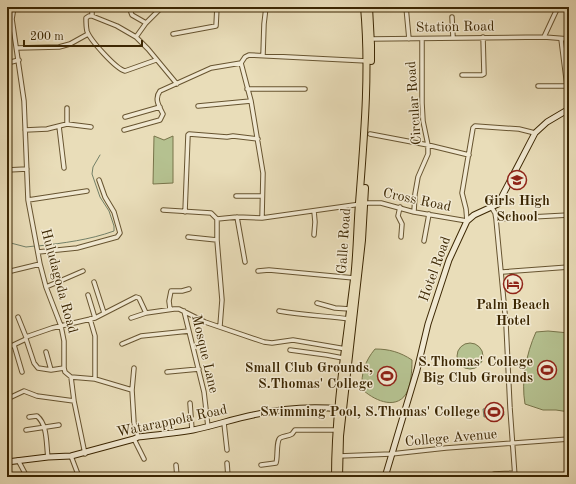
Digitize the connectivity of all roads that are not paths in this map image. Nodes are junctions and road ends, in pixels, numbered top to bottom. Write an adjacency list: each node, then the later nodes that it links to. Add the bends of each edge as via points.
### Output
1 (14, 7): 15 (street, Huludagoda Road)
2 (92, 7): 11 (street)
3 (129, 7): 13 (street, via 132,15)
4 (162, 7): 13 (street)
5 (217, 7): 17 (street, via 216,26)
6 (266, 7): 28 (street)
7 (364, 7): 22 (highway, Galle Road)
8 (369, 7): 22 (highway, Galle Road)
9 (406, 7): 23 (street)
10 (558, 7): 21 (street)
11 (92, 16): 16 (street, via 86,18); 18 (street)
12 (452, 17): 19 (street)
13 (146, 23): 18 (street)
14 (7, 26): 15 (street)
15 (13, 26): 27 (street, Huludagoda Road)
16 (88, 34): 27 (street, via 59,47); 30 (street, via 122,70)
17 (173, 34)
18 (136, 37): 30 (street)
19 (453, 37): 20 (street, Station Road); 26 (street, Station Road)
20 (483, 37): 21 (street, Station Road); 34 (street, via 484,74)
21 (544, 37): 24 (street, Station Road)
22 (369, 39): 23 (street, Station Road); 31 (highway, Galle Road); 65 (highway, Galle Road, via 371,79)
23 (409, 39): 26 (street, Station Road)
24 (561, 39): 25 (street, Station Road); 37 (street)
25 (569, 39)
26 (422, 40): 55 (street, Circular Road, via 423,121)
27 (17, 48): 29 (street, Huludagoda Road)
28 (263, 56): 31 (street); 33 (street, via 249,55)
29 (19, 60): 32 (street); 50 (street, Huludagoda Road)
30 (156, 60): 35 (street)
31 (367, 61): 65 (highway, Galle Road)
32 (7, 63)
33 (241, 63): 35 (street, via 211,68); 38 (street)
34 (462, 75)
35 (176, 84): 43 (street, via 157,95 156,100)
36 (538, 86): 37 (street)
37 (567, 86): 41 (street)
38 (247, 88): 39 (street); 40 (street)
39 (305, 89)
40 (251, 101): 42 (street); 54 (street)
41 (569, 102)
42 (198, 106)
43 (160, 107): 46 (street); 51 (street, via 163,114 160,120)
44 (67, 108): 47 (street)
45 (569, 109): 52 (street, via 547,122)
46 (125, 117)
47 (67, 124): 48 (street); 49 (street)
48 (59, 126): 50 (street); 57 (street)
49 (91, 127)
50 (25, 130): 59 (street, Huludagoda Road)
51 (124, 130)
52 (535, 133): 56 (street, via 519,129 475,126); 67 (street, via 500,201)
53 (370, 134): 55 (street)
54 (258, 139): 63 (street, via 263,174); 70 (street, via 188,135)
55 (428, 145): 56 (street); 71 (street, Circular Road, via 427,160 418,178)
56 (469, 155): 78 (street, via 462,193)
57 (64, 168)
58 (7, 170): 59 (street)
59 (27, 170): 64 (street, Huludagoda Road)
60 (100, 180): 84 (street, via 105,197 114,212 120,233 117,237 77,248)
61 (87, 190): 64 (street)
62 (236, 196): 63 (street)
63 (262, 196): 75 (street)
64 (28, 200): 84 (street, Huludagoda Road)
65 (361, 204): 66 (street, Cross Road, via 381,203); 69 (street, Cross Road); 92 (highway, Galle Road); 117 (highway, Galle Road, via 362,240)
66 (400, 207): 71 (street, Cross Road); 81 (street, via 398,216 402,224)
67 (492, 208): 77 (street); 78 (street)
68 (163, 210): 70 (street)
69 (314, 211): 75 (street, Cross Road); 79 (street)
70 (185, 212): 76 (street, via 211,213)
71 (414, 212): 72 (street, Cross Road)
72 (429, 214): 78 (street, Cross Road); 83 (street)
73 (569, 215): 77 (street)
74 (238, 217): 75 (street, Cross Road); 76 (street, Cross Road); 85 (street)
75 (262, 218)
76 (217, 219): 82 (street)
77 (496, 219): 91 (street)
78 (467, 221): 146 (street, Hotel Road, via 449,260 428,324)
79 (314, 235)
80 (188, 237): 82 (street)
81 (401, 237)
82 (217, 240): 110 (street, via 222,300)
83 (424, 241)
84 (37, 250): 86 (street, Huludagoda Road)
85 (245, 262)
86 (40, 264): 90 (street); 94 (street, Huludagoda Road)
87 (569, 268): 91 (street)
88 (83, 271): 94 (street)
89 (258, 271): 92 (street)
90 (7, 272)
91 (502, 272): 143 (street)
92 (354, 278): 99 (highway, Galle Road)
93 (94, 282): 103 (street)
94 (46, 287): 109 (street, Huludagoda Road)
95 (189, 289): 98 (street, via 171,291)
96 (88, 295): 106 (street)
97 (317, 303): 99 (street)
98 (170, 309): 100 (street); 102 (street)
99 (350, 309): 108 (highway, Galle Road)
100 (184, 311): 110 (street, via 205,322); 111 (street, Mosque Lane)
101 (279, 311): 108 (street)
102 (146, 313): 103 (street, via 139,298 136,297); 107 (street)
103 (102, 314): 106 (street)
104 (18, 317): 112 (street)
105 (90, 318): 106 (street); 109 (street); 127 (street, via 94,336)
106 (95, 318)
107 (131, 318)
108 (349, 319): 117 (highway, Galle Road)
109 (61, 326): 112 (street); 120 (street, Huludagoda Road)
110 (220, 326): 117 (street, via 264,342 293,340)
111 (189, 331): 113 (street, via 141,336); 122 (street, Mosque Lane)
112 (26, 338): 114 (street); 123 (street, via 34,363 38,368)
113 (122, 344)
114 (14, 345): 115 (street); 124 (street)
115 (7, 348)
116 (290, 350): 119 (street)
117 (347, 350): 119 (highway, Galle Road); 132 (highway, Galle Road)
118 (46, 352): 123 (street)
119 (343, 358): 132 (highway, Galle Road)
120 (64, 368): 123 (street); 126 (street)
121 (134, 368): 128 (street)
122 (199, 369): 125 (street); 137 (street, Mosque Lane)
123 (51, 370)
124 (22, 372)
125 (167, 372)
126 (70, 377): 127 (street); 130 (street)
127 (95, 379): 128 (street)
128 (132, 390): 141 (street)
129 (7, 399): 130 (street, via 24,392)
130 (74, 402): 145 (street)
131 (190, 403): 139 (street)
132 (341, 409): 134 (street, Watarappola Road, via 300,408 274,411); 140 (highway, Galle Road); 148 (highway, Galle Road)
133 (29, 417): 136 (street, via 38,416)
134 (224, 423): 137 (street, Watarappola Road); 144 (street)
135 (59, 425): 136 (street)
136 (44, 427): 138 (street); 149 (street)
137 (208, 427): 139 (street, Watarappola Road)
138 (26, 430)
139 (192, 430): 141 (street, Watarappola Road)
140 (336, 430): 148 (highway, Galle Road); 155 (street, via 295,430 278,441 276,463)
141 (136, 438): 145 (street, Watarappola Road); 150 (street)
142 (569, 439): 143 (street, College Avenue)
143 (513, 443): 146 (street, College Avenue); 156 (street)
144 (227, 450)
145 (85, 454): 147 (street, Watarappola Road)
146 (392, 454): 148 (street, College Avenue); 163 (street, Hotel Road)
147 (71, 456): 149 (street, Watarappola Road); 158 (street)
148 (337, 456): 161 (highway, Galle Road); 162 (highway, Galle Road)
149 (48, 457): 151 (street, Watarappola Road)
150 (144, 459)
151 (18, 460): 152 (street, Watarappola Road); 157 (street)
152 (7, 462)
153 (227, 463): 160 (street)
154 (176, 465): 159 (street)
155 (261, 465)
156 (515, 475): 164 (street, via 494,474)
157 (27, 477)
158 (79, 477)
159 (178, 477)
160 (228, 477)
161 (335, 477)
162 (339, 477)
163 (385, 477)
164 (493, 477)

